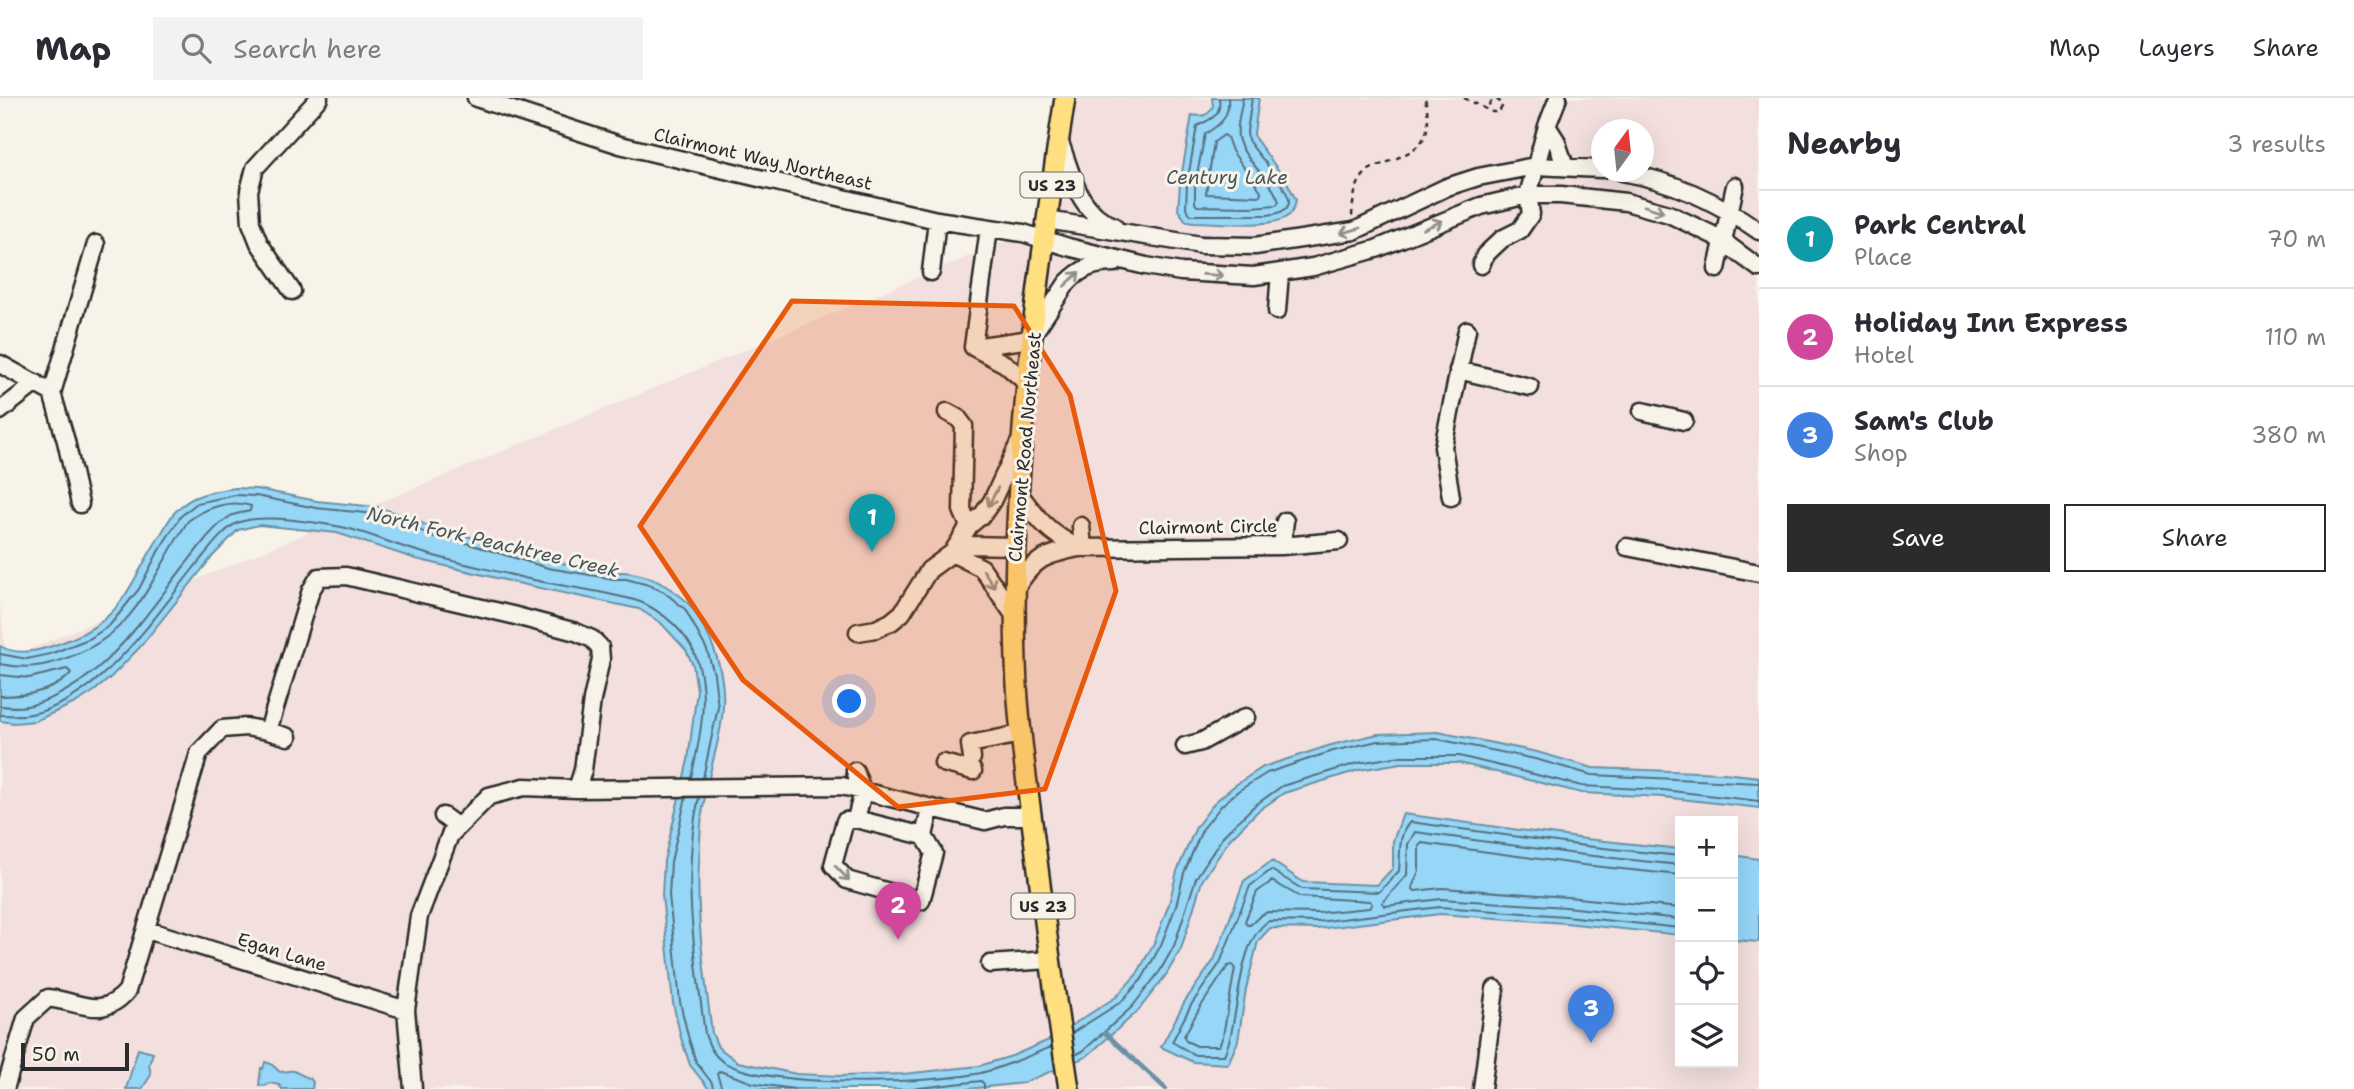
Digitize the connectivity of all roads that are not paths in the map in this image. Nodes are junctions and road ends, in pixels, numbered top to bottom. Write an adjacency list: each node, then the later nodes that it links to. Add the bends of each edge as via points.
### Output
1 (319, 98): 27 (street, via 255,167 249,191 251,223 259,243)
2 (476, 98): 14 (street, Clairmont Way Northeast, via 620,145)
3 (1065, 98): 6 (main road, Clairmont Road Northeast / US 23)
4 (1558, 98): 5 (street)
5 (1547, 126): 7 (street); 8 (street)
6 (1058, 139): 16 (main road, Clairmont Road Northeast / US 23); 18 (street, via 1091,214)
7 (1535, 166): 8 (street); 12 (street); 18 (street, one-way to 18, via 1463,181 1354,232 1255,246 1218,246)
8 (1565, 166): 9 (street)
9 (1591, 168)
10 (1654, 178): 13 (street)
11 (1735, 186): 13 (street)
12 (1528, 195): 19 (street, one-way to 19, via 1587,196 1644,206 1689,222); 21 (street, via 1531,214 1520,230 1485,255); 26 (street, one-way to 12, via 1362,254 1463,212)
13 (1731, 212): 17 (street); 19 (street)
14 (937, 220): 15 (street, Clairmont Way Northeast); 25 (street)
15 (989, 228): 16 (street, Clairmont Way Northeast, via 1023,233); 31 (street)
16 (1046, 230): 18 (street); 22 (street); 30 (main road, Clairmont Road Northeast / US 23)
17 (1759, 231)
18 (1136, 234)
19 (1724, 242): 23 (street); 24 (street)
20 (96, 244): 37 (street)
21 (1482, 265)
22 (1146, 266): 26 (street, one-way to 26, via 1219,275); 30 (street, one-way to 22, via 1067,283 1083,270 1105,263)
23 (1759, 268)
24 (1717, 269)
25 (931, 272)
26 (1280, 273): 28 (street)
27 (292, 291)
28 (1277, 311)
29 (1466, 330): 33 (street)
30 (1034, 334): 31 (street, via 1024,340); 35 (main road, Clairmont Road Northeast / US 23)
31 (973, 347): 35 (street, via 1002,362)
32 (0, 364): 34 (street)
33 (1458, 370): 36 (street); 44 (street, via 1443,447)
34 (36, 383): 37 (street); 38 (street)
35 (1028, 384): 42 (main road, Clairmont Road Northeast / US 23)
36 (1530, 387)
37 (52, 393): 45 (street)
38 (0, 411)
39 (1642, 411): 41 (street)
40 (947, 412): 47 (street, via 964,426 962,510)
41 (1684, 421)
42 (1023, 435): 43 (main road, Clairmont Road Northeast / US 23); 47 (street, one-way to 47, via 992,501)
43 (1017, 492): 50 (main road, Clairmont Road Northeast / US 23); 53 (street, via 1058,538)
44 (1451, 497)
45 (80, 503)
46 (1285, 521): 51 (street)
47 (969, 526): 54 (street)
48 (1081, 526): 53 (street)
49 (1339, 541): 51 (street, Clairmont Circle)
50 (1015, 546): 54 (street, via 967,545); 56 (main road, Clairmont Road Northeast / US 23)
51 (1282, 546): 53 (street, Clairmont Circle)
52 (1628, 547): 55 (street)
53 (1086, 552): 56 (street, Clairmont Circle, via 1041,558)
54 (952, 553): 57 (street, one-way to 57, via 982,568); 58 (street, via 929,570 897,618)
55 (1759, 573)
56 (1015, 590): 57 (main road, Clairmont Road Northeast / US 23)
57 (1016, 618): 61 (main road, Clairmont Road Northeast / US 23)
58 (858, 632)
59 (1246, 717): 63 (street)
60 (268, 731): 62 (street); 66 (street, via 311,590 320,577 346,576 592,639 600,647 601,659); 74 (street, via 222,729 199,753)
61 (1021, 734): 64 (street, via 970,744 972,764); 70 (main road, Clairmont Road Northeast / US 23)
62 (288, 737)
63 (1185, 746)
64 (943, 763)
65 (855, 771): 67 (street)
66 (577, 789): 67 (street, via 842,786); 72 (street, via 524,787 489,796)
67 (863, 792): 68 (street); 71 (street)
68 (930, 809): 70 (street, via 985,821); 73 (street)
69 (443, 816): 72 (street)
70 (1031, 816): 75 (main road, Clairmont Road Northeast / US 23)
71 (856, 819): 73 (street); 73 (street, one-way to 73, via 845,821 833,865 847,880 921,901 934,853)
72 (458, 827): 78 (street, via 450,835 419,916)
73 (924, 835)
74 (147, 930): 78 (street, Egan Lane); 79 (street, via 127,991 117,1003 98,1008 48,998 26,1018)
75 (1050, 960): 76 (street); 81 (main road, Clairmont Road Northeast / US 23)
76 (990, 964)
77 (1495, 989): 82 (street)
78 (406, 1010): 80 (street)
79 (5, 1089)
80 (412, 1089)
81 (1069, 1089)
82 (1482, 1089)

